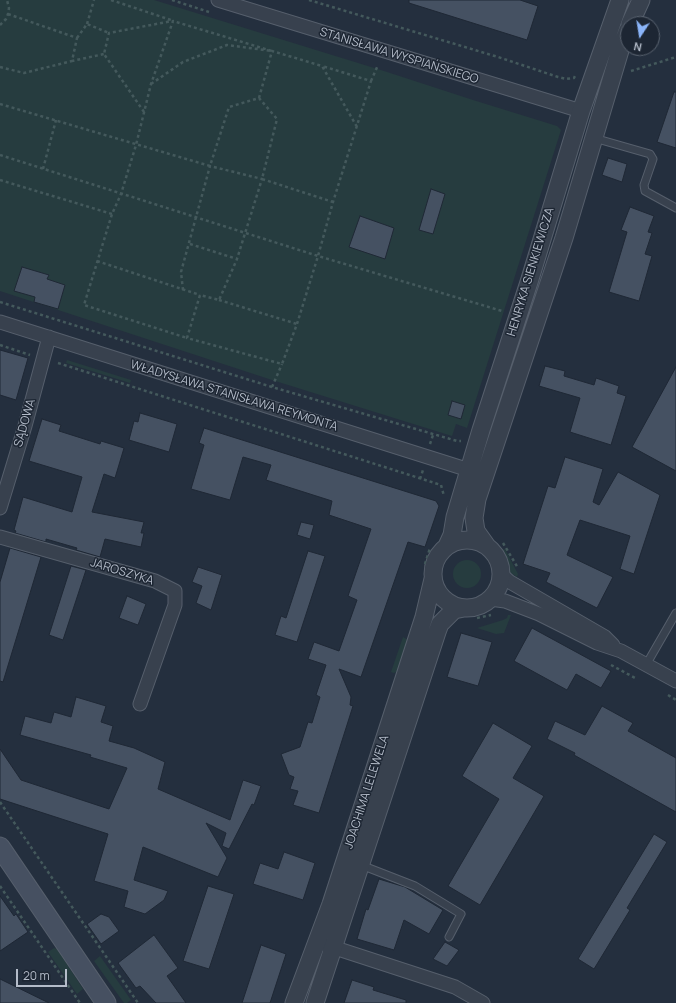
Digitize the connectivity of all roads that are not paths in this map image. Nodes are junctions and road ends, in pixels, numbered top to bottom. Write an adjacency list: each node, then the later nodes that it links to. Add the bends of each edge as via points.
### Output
1 (218, 0): 6 (street, STANISŁAWA WYSPIAŃSKIEGO)
2 (620, 0): 6 (street, HENRYKA SIENKIEWICZA)
3 (641, 0): 4 (street)
4 (634, 16)
5 (620, 50): 7 (street, HENRYKA SIENKIEWICZA)
6 (581, 111): 11 (street, HENRYKA SIENKIEWICZA)
7 (594, 138): 8 (lane, via 650,154 653,159 644,185 646,191); 15 (street, HENRYKA SIENKIEWICZA, via 555,267 477,499 474,518 476,532)
8 (676, 208)
9 (0, 322): 10 (street, WŁADYSŁAWA STANISŁAWA REYMONTA)
10 (49, 338): 11 (street, WŁADYSŁAWA STANISŁAWA REYMONTA); 12 (street, SĄDOWA)
11 (468, 474): 14 (street, HENRYKA SIENKIEWICZA, via 452,535)
12 (0, 508)
13 (0, 537): 24 (street, JAROSZYKA, via 155,581 175,591 174,605)
14 (439, 545): 15 (street, via 474,540); 16 (street, via 442,550)
15 (486, 546): 17 (street, via 498,559)
16 (429, 572): 20 (street, via 443,598); 28 (street, JOACHIMA LELEWELA, via 424,617 331,904)
17 (502, 574): 18 (street, via 498,588); 21 (street, via 510,582 605,637)
18 (490, 599): 20 (street); 21 (street, via 505,601 539,614 597,643)
19 (676, 613): 22 (lane)
20 (468, 614): 26 (street, JOACHIMA LELEWELA, via 454,610 440,624)
21 (621, 651): 22 (street)
22 (646, 665): 23 (street)
23 (676, 681)
24 (140, 704)
25 (0, 847): 30 (main road)
26 (361, 866): 27 (lane, via 414,886 461,914); 29 (street, JOACHIMA LELEWELA)
27 (449, 937)
28 (316, 942): 29 (street); 31 (street, JOACHIMA LELEWELA)
29 (333, 948): 32 (street, JOACHIMA LELEWELA); 33 (street, via 455,987)
30 (106, 1003)
31 (294, 1003)
32 (315, 1003)
33 (483, 1003)

